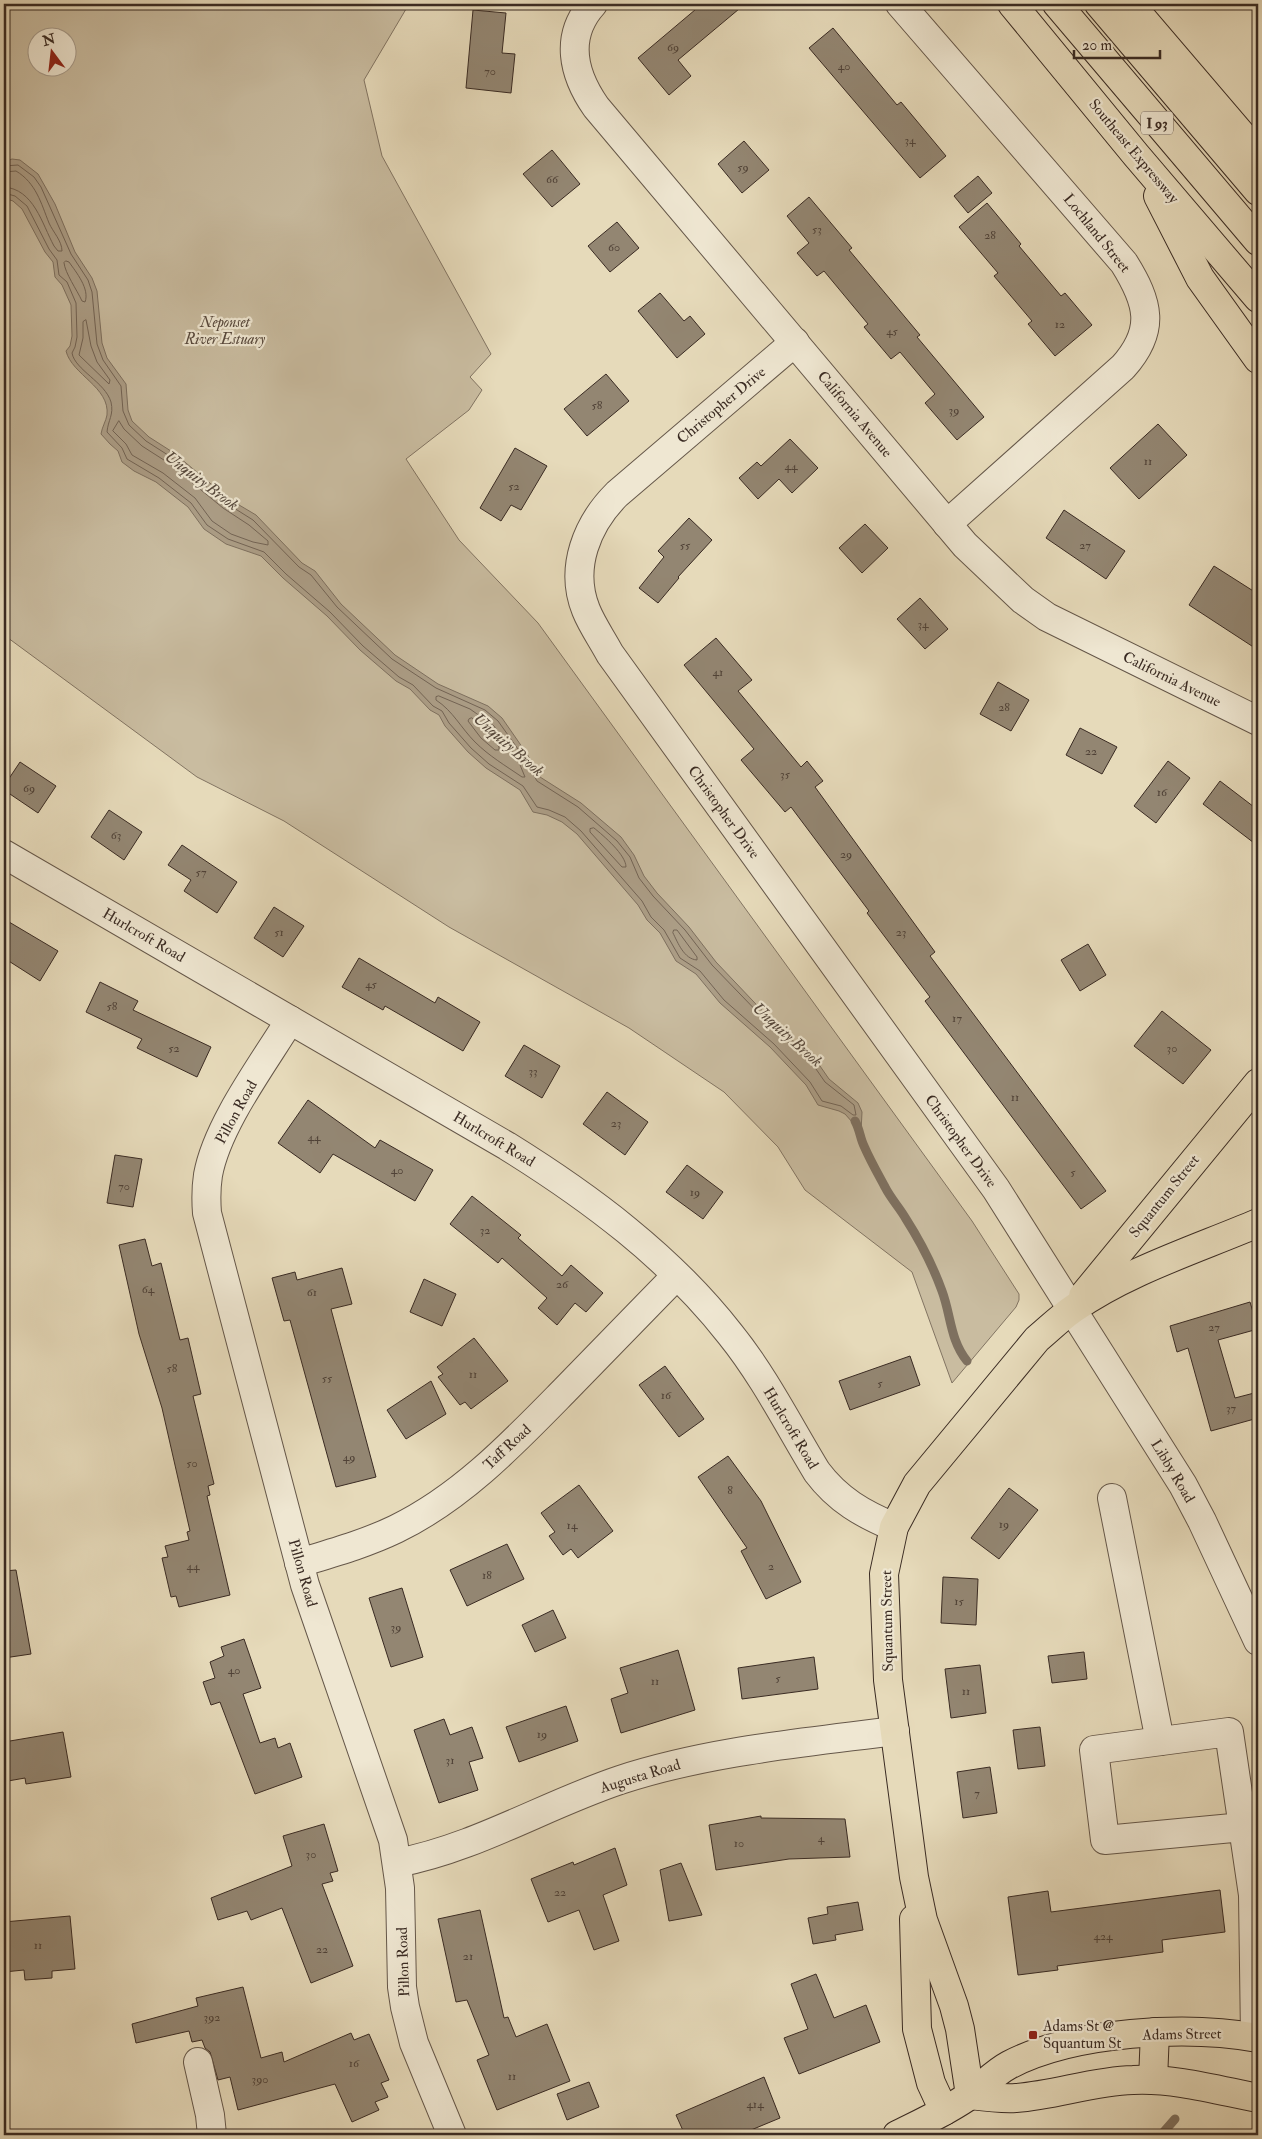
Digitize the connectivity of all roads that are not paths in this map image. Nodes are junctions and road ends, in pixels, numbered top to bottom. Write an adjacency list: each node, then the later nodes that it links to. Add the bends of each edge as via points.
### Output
1 (593, 4): 12 (street, California Avenue, via 578,26 575,43 575,61 586,93)
2 (900, 4): 14 (street, Lochland Street, via 1124,263 1135,280 1146,317 1145,335 1123,367)
3 (1012, 4): 8 (main road, Southeast Expressway / I 93)
4 (1056, 4): 10 (main road, I 93)
5 (1099, 4): 9 (main road, I 93)
6 (1130, 4): 7 (main road)
7 (1258, 154)
8 (1136, 155): 11 (main road, Southeast Expressway / I 93); 13 (main road, via 1200,278)
9 (1258, 191)
10 (1258, 241)
11 (1258, 298)
12 (795, 342): 14 (street, California Avenue); 21 (street, Christopher Drive, via 604,507 594,522 581,557 579,574 585,608 610,654 996,1189)
13 (1258, 359)
14 (947, 524): 15 (street, California Avenue, via 1003,583 1047,617)
15 (1258, 721)
16 (4, 854): 17 (street, Hurlcroft Road)
17 (290, 1020): 20 (street, Hurlcroft Road, via 558,1178 620,1226); 24 (street, Pillon Road, via 220,1138 208,1174 206,1193 210,1230)
18 (1258, 1083): 21 (main road, Squantum Street)
19 (1258, 1223): 21 (main road, Squantum Street, via 1138,1274)
20 (676, 1276): 23 (street, Hurlcroft Road, via 744,1352 829,1488 859,1511); 24 (street, Taff Road, via 525,1431 470,1480 397,1528 356,1546)
21 (1072, 1309): 23 (main road, Squantum Street, via 1038,1339 952,1441 918,1484); 25 (street, Libby Road, via 1182,1485)
22 (1112, 1498): 27 (street)
23 (894, 1527): 26 (main road, Squantum Street, via 885,1566 884,1598 888,1680)
24 (299, 1563): 29 (street, Pillon Road, via 386,1816)
25 (1258, 1641)
26 (895, 1732): 29 (street, Augusta Road, via 745,1751 671,1766 603,1786 463,1845); 30 (main road, Squantum Street)
27 (1160, 1741): 28 (street, via 1229,1732); 28 (street, via 1094,1750 1105,1840)
28 (1243, 1827): 32 (street, via 1253,1895)
29 (397, 1863): 39 (street, Pillon Road, via 405,2007 414,2043)
30 (914, 1878): 35 (main road, Squantum Street, via 922,1920 960,2029); 37 (main road, Squantum Street, via 917,2029 931,2083)
31 (1155, 2032): 32 (main road, Adams Street, via 1209,2032); 34 (main road); 35 (main road, Adams Street, via 1085,2041 1036,2052 1008,2066)
32 (1257, 2037)
33 (198, 2062): 38 (street)
34 (1153, 2080): 35 (main road, via 1106,2082 1017,2098); 36 (main road)
35 (970, 2095): 37 (main road, Adams Street)
36 (1258, 2098)
37 (944, 2111): 40 (main road, Adams Street)
38 (212, 2135)
39 (452, 2135)
40 (897, 2135)

